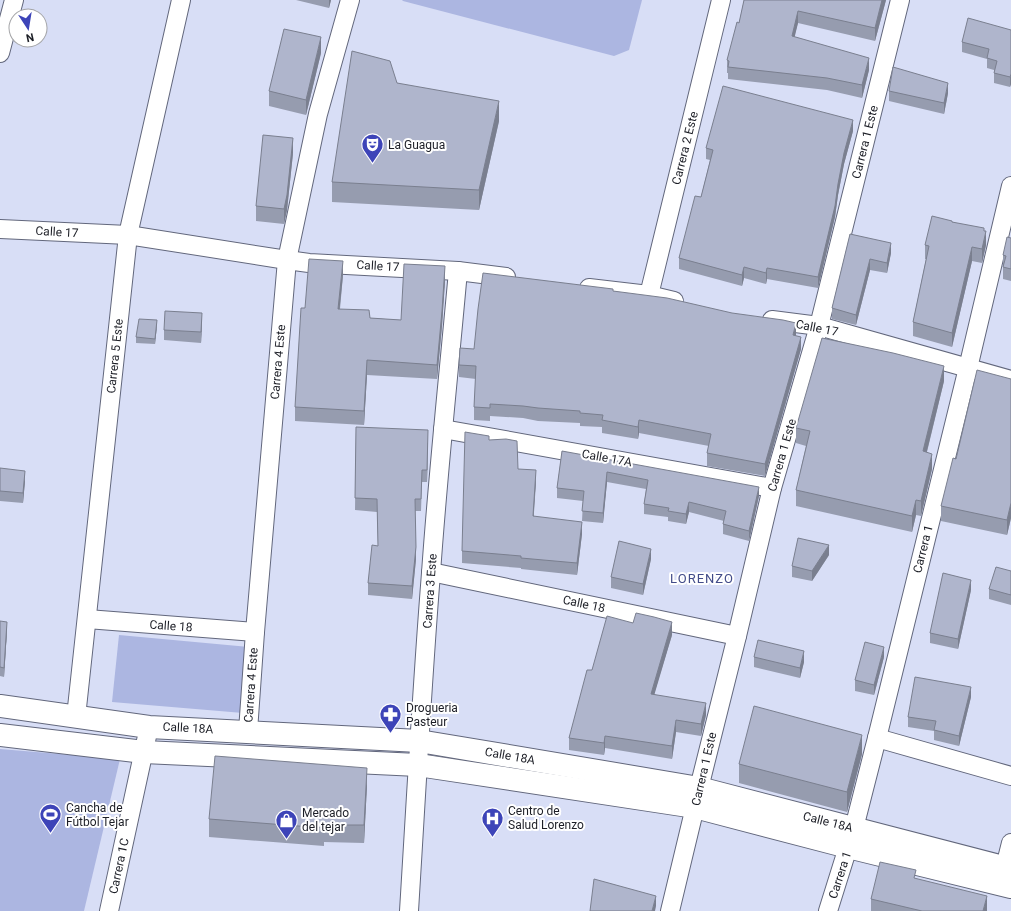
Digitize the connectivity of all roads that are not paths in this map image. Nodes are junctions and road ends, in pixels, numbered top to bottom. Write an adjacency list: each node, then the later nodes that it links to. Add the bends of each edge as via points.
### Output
1 (14, 0): 6 (street)
2 (181, 0): 9 (street, Carrera 5 Este)
3 (350, 0): 10 (street, Carrera 4 Este, via 318,114)
4 (721, 0): 14 (street, Carrera 2 Este)
5 (900, 0): 17 (street, Carrera 1 Este)
6 (0, 52)
7 (1011, 186): 18 (street, Carrera 1)
8 (0, 229): 9 (street, Calle 17)
9 (128, 235): 10 (street, Calle 17); 23 (street, Carrera 5 Este)
10 (287, 260): 11 (street, Calle 17); 24 (street, Carrera 4 Este)
11 (458, 271): 12 (street, Calle 17); 20 (street, Carrera 3 Este)
12 (519, 279)
13 (573, 286): 14 (street)
14 (649, 295): 15 (street)
15 (688, 304)
16 (757, 318): 17 (street, Calle 17)
17 (819, 326): 18 (street, Calle 17); 21 (street, Carrera 1 Este)
18 (968, 368): 19 (street, Calle 17); 31 (street, Carrera 1)
19 (1011, 380)
20 (443, 429): 21 (street, Calle 17A); 22 (street, Carrera 3 Este)
21 (772, 488): 25 (street, Carrera 1 Este)
22 (431, 572): 25 (street, Calle 18); 32 (street, Carrera 3 Este)
23 (87, 619): 24 (street, Calle 18); 27 (street, Carrera 5 Este)
24 (255, 632): 29 (street, Carrera 4 Este)
25 (737, 636): 36 (street, Carrera 1 Este)
26 (0, 706): 27 (main road, Calle 18A)
27 (76, 717): 28 (main road, Calle 18A)
28 (150, 727): 29 (main road, Calle 18A); 33 (street, Carrera 1C)
29 (248, 731): 32 (main road, Calle 18A)
30 (0, 735): 33 (main road, Calle 18A)
31 (877, 738): 35 (street); 37 (street, Carrera 1)
32 (419, 741): 34 (street, Carrera 3 Este); 36 (main road, Calle 18A)
33 (144, 752): 34 (main road, Calle 18A); 40 (street, Carrera 1C)
34 (418, 765): 36 (main road, Calle 18A); 41 (street, Carrera 3 Este)
35 (1011, 776)
36 (697, 798): 37 (main road, Calle 18A); 42 (street, Carrera 1 Este)
37 (851, 838): 39 (main road, Calle 18A); 43 (street, Carrera 1)
38 (1011, 843): 39 (street)
39 (1009, 874)
40 (109, 911)
41 (409, 911)
42 (670, 911)
43 (828, 911)

